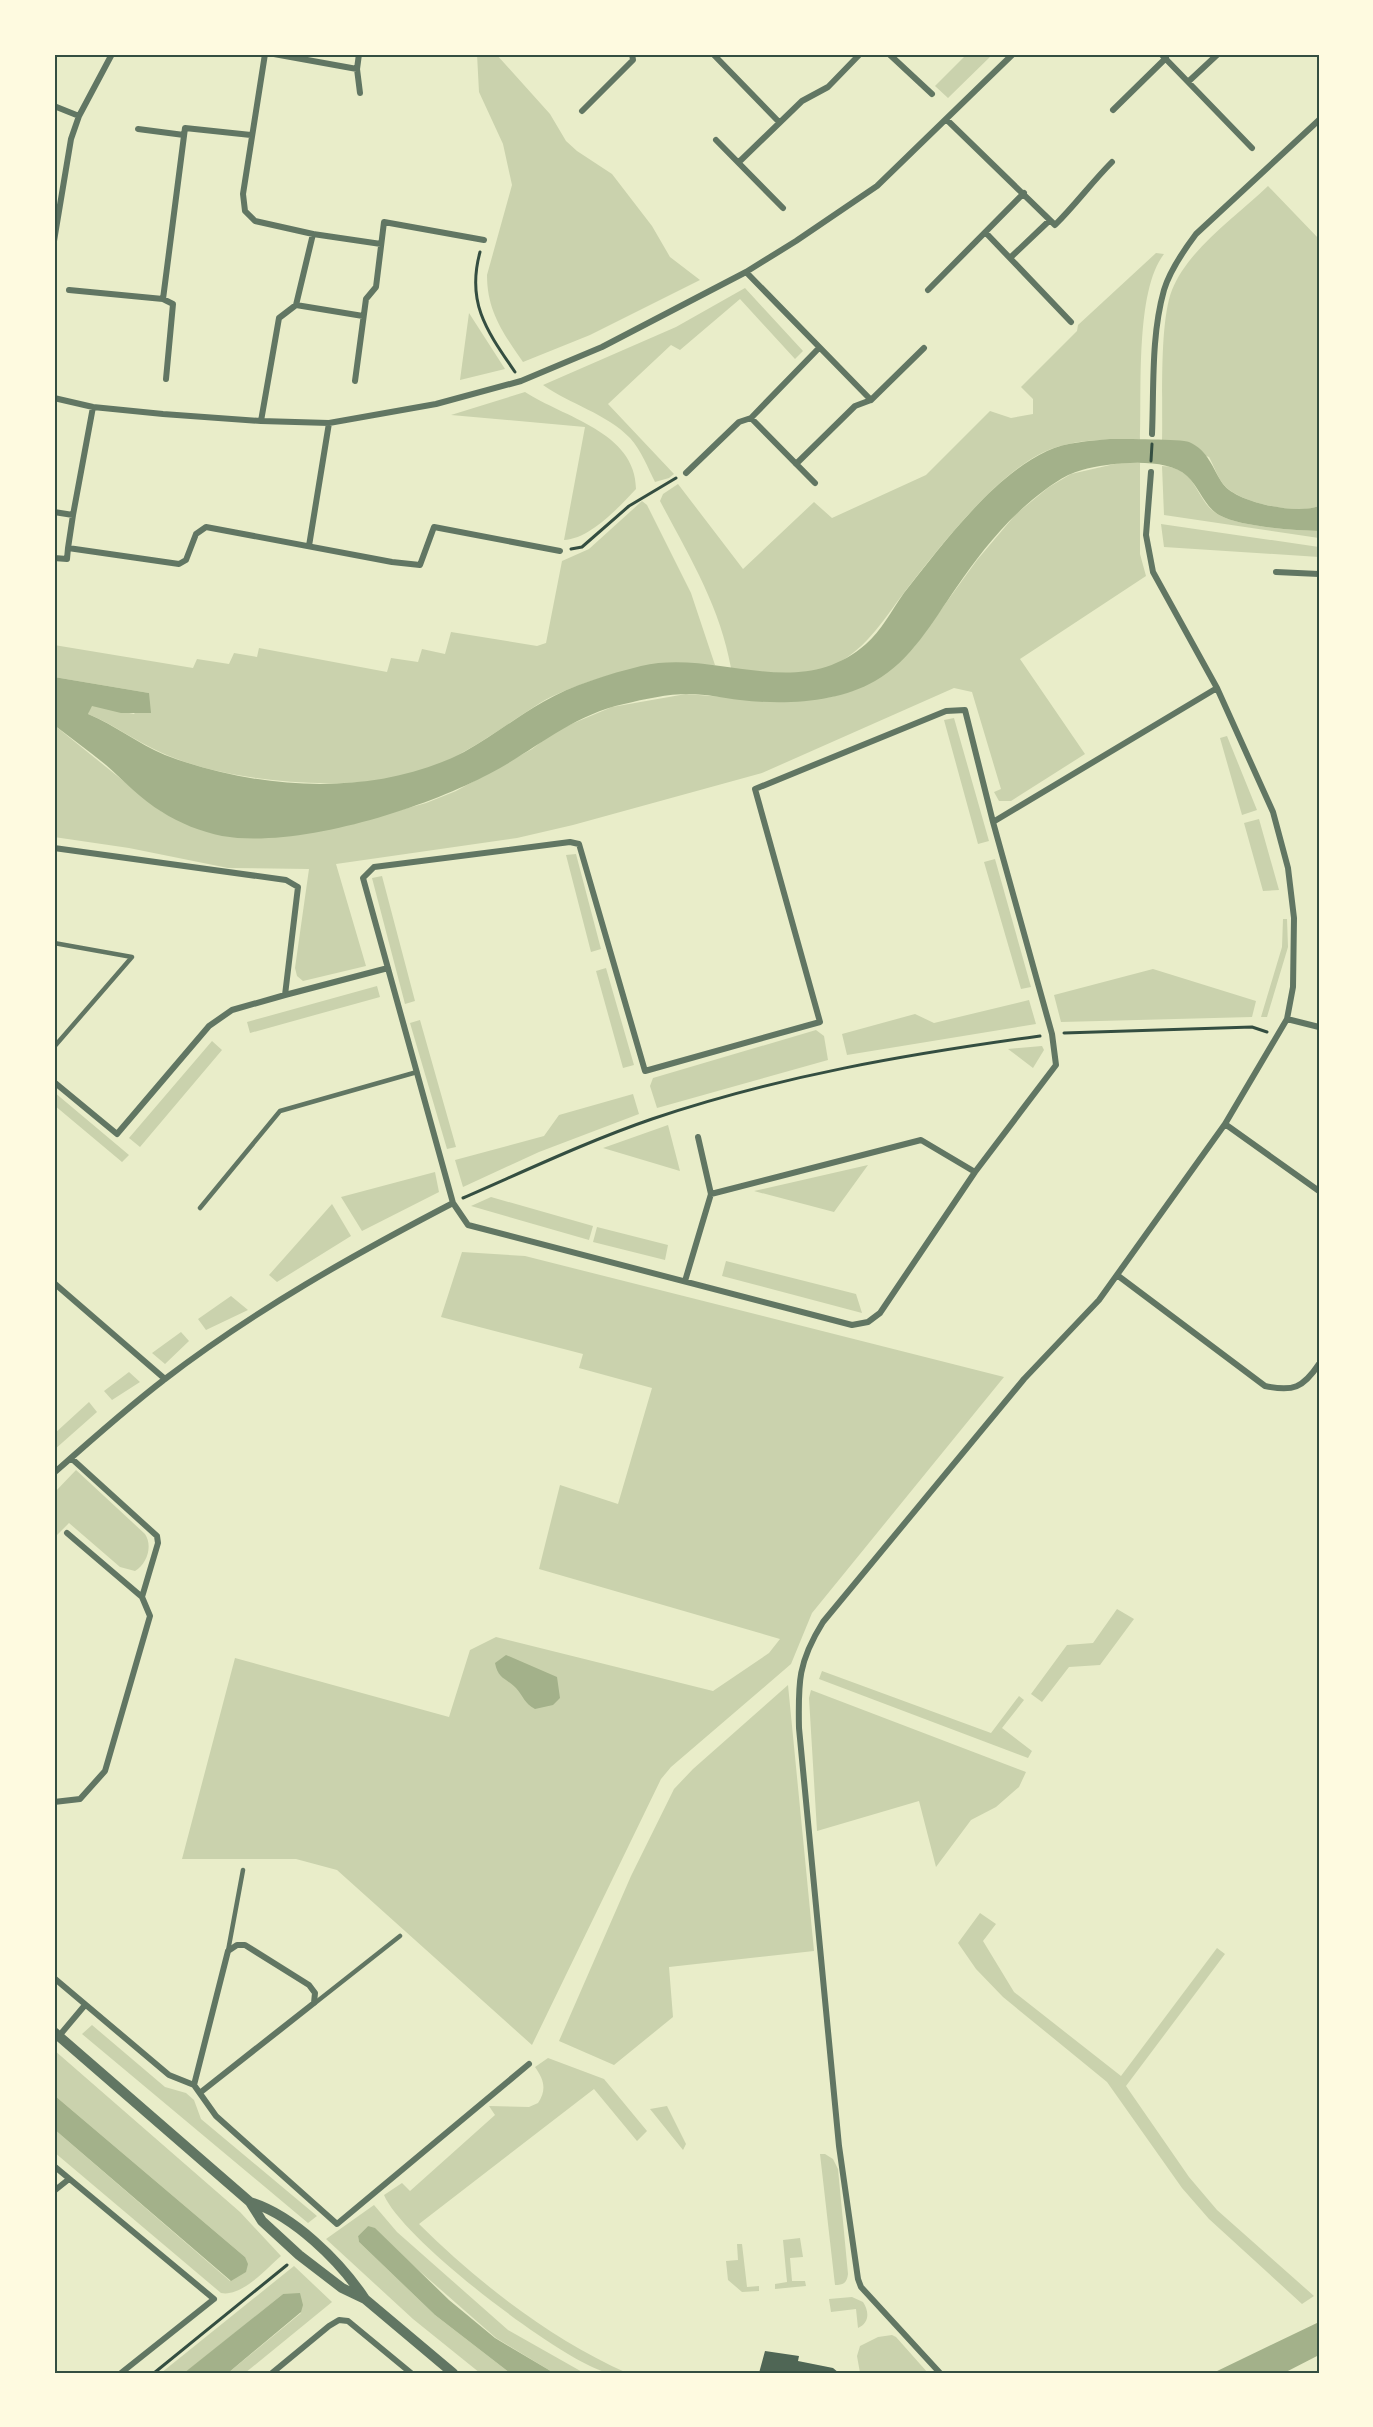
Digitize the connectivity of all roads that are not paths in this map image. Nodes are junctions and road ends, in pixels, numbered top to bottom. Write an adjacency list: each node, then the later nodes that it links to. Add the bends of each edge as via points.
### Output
1 (112, 54): 19 (street)
2 (265, 54): 25 (street)
3 (274, 54): 12 (street)
4 (359, 54): 12 (street)
5 (632, 54): 18 (street, via 633,60)
6 (713, 54): 22 (street)
7 (860, 54): 22 (street, via 828,87 802,101)
8 (889, 54): 15 (street)
9 (1013, 54): 20 (street)
10 (1218, 54): 13 (street)
11 (1164, 56): 13 (street); 17 (street)
12 (357, 69): 14 (street)
13 (1189, 81): 27 (street)
14 (360, 93)
15 (932, 94)
16 (54, 106): 19 (street)
17 (1113, 110)
18 (582, 111)
19 (79, 116): 33 (street)
20 (946, 119): 30 (street); 40 (street, via 877,186)
21 (1319, 120): 57 (street, via 1196,234 1183,252 1164,289 1156,341)
22 (779, 122): 28 (street)
23 (138, 129): 24 (street)
24 (184, 135): 25 (street, via 185,128); 43 (street)
25 (251, 135): 35 (street, via 243,194 245,211 255,221)
26 (717, 140): 28 (street)
27 (1252, 148)
28 (739, 162): 31 (street)
29 (1112, 162): 32 (street, via 1055,225)
30 (1024, 193): 32 (street); 34 (street)
31 (783, 208)
32 (1050, 220): 39 (street)
33 (56, 223): 37 (street)
34 (986, 232): 39 (street); 42 (street)
35 (313, 234): 38 (street); 44 (street)
36 (484, 240): 38 (street, via 384,222)
37 (54, 241)
38 (381, 244): 45 (street, via 376,288 366,299)
39 (1010, 258): 46 (street)
40 (746, 272): 48 (street); 56 (street, via 602,347 521,381 436,404)
41 (69, 290): 43 (street)
42 (928, 290)
43 (163, 299): 49 (street, via 173,304 174,311)
44 (296, 305): 45 (street); 55 (street, via 279,318)
45 (363, 316): 50 (street)
46 (1071, 322)
47 (924, 348): 52 (street)
48 (818, 349): 52 (street); 54 (street)
49 (166, 379)
50 (355, 381)
51 (54, 398): 53 (street)
52 (871, 400): 58 (street, via 855,406)
53 (93, 407): 55 (street); 63 (street)
54 (751, 418): 58 (street); 60 (street, via 740,422)
55 (261, 421): 56 (street)
56 (329, 423): 64 (street)
57 (1152, 434)
58 (796, 464): 61 (street)
59 (1151, 472): 70 (street, via 1146,535 1153,572)
60 (686, 473)
61 (815, 483)
62 (54, 512): 63 (street)
63 (73, 515): 65 (street)
64 (309, 546): 65 (street, via 206,527 196,534 186,560 178,564); 66 (street, via 420,565 434,527)
65 (68, 548): 67 (street, via 67,559)
66 (560, 551)
67 (54, 558)
68 (1276, 572): 69 (street)
69 (1319, 574)
70 (1218, 688): 71 (street); 76 (street, via 1272,812 1288,868 1294,918 1293,987)
71 (993, 822): 74 (street, via 965,710 946,711 755,789 820,1022 645,1071 579,844 374,867 363,878); 83 (street, via 1052,1034 1056,1065)
72 (54, 848): 75 (street, via 286,880 298,886)
73 (54, 943): 78 (lane, via 132,957)
74 (388, 968): 75 (street); 79 (street)
75 (285, 995): 80 (street, via 232,1010 209,1026 117,1134)
76 (1287, 1019): 77 (street); 81 (street)
77 (1319, 1027)
78 (54, 1047)
79 (417, 1072): 86 (street); 87 (lane, via 280,1111)
80 (54, 1082)
81 (1225, 1124): 84 (street); 88 (street)
82 (698, 1137): 85 (street)
83 (975, 1172): 85 (street, via 921,1140); 89 (street, via 880,1313 868,1322 852,1325)
84 (1319, 1191)
85 (711, 1194): 89 (street)
86 (453, 1203): 89 (street, via 468,1225); 92 (street, via 360,1251 273,1304)
87 (200, 1208)
88 (1117, 1275): 91 (street, via 1265,1386 1293,1388 1308,1380); 117 (street, via 1099,1300 1023,1379 823,1622 801,1666 800,1740 839,2146 858,2279)
89 (685, 1281)
90 (54, 1283): 92 (street)
91 (1319, 1364)
92 (165, 1379): 93 (street)
93 (71, 1458): 94 (street); 96 (street, via 158,1536)
94 (54, 1473)
95 (67, 1533): 96 (street)
96 (142, 1597): 97 (street, via 150,1616 105,1771 80,1799)
97 (54, 1802)
98 (243, 1870): 100 (lane)
99 (400, 1936): 102 (lane)
100 (228, 1951): 102 (street, via 245,1944 309,1985 315,1994); 106 (street)
101 (54, 1978): 103 (street)
102 (314, 2003): 107 (street)
103 (85, 2005): 104 (street); 106 (street, via 169,2075)
104 (56, 2034): 111 (street)
105 (530, 2064): 107 (street, via 337,2224 216,2116)
106 (194, 2085): 107 (street)
107 (201, 2092)
108 (54, 2166): 109 (street)
109 (69, 2179): 110 (street); 113 (street, via 214,2299)
110 (54, 2191)
111 (250, 2202): 112 (street, via 262,2221 299,2255 342,2288); 112 (street, via 268,2207 314,2242 342,2268)
112 (365, 2299): 116 (street)
113 (122, 2373)
114 (272, 2373): 115 (street, via 339,2320 348,2321)
115 (411, 2373)
116 (453, 2373)
117 (940, 2373)

